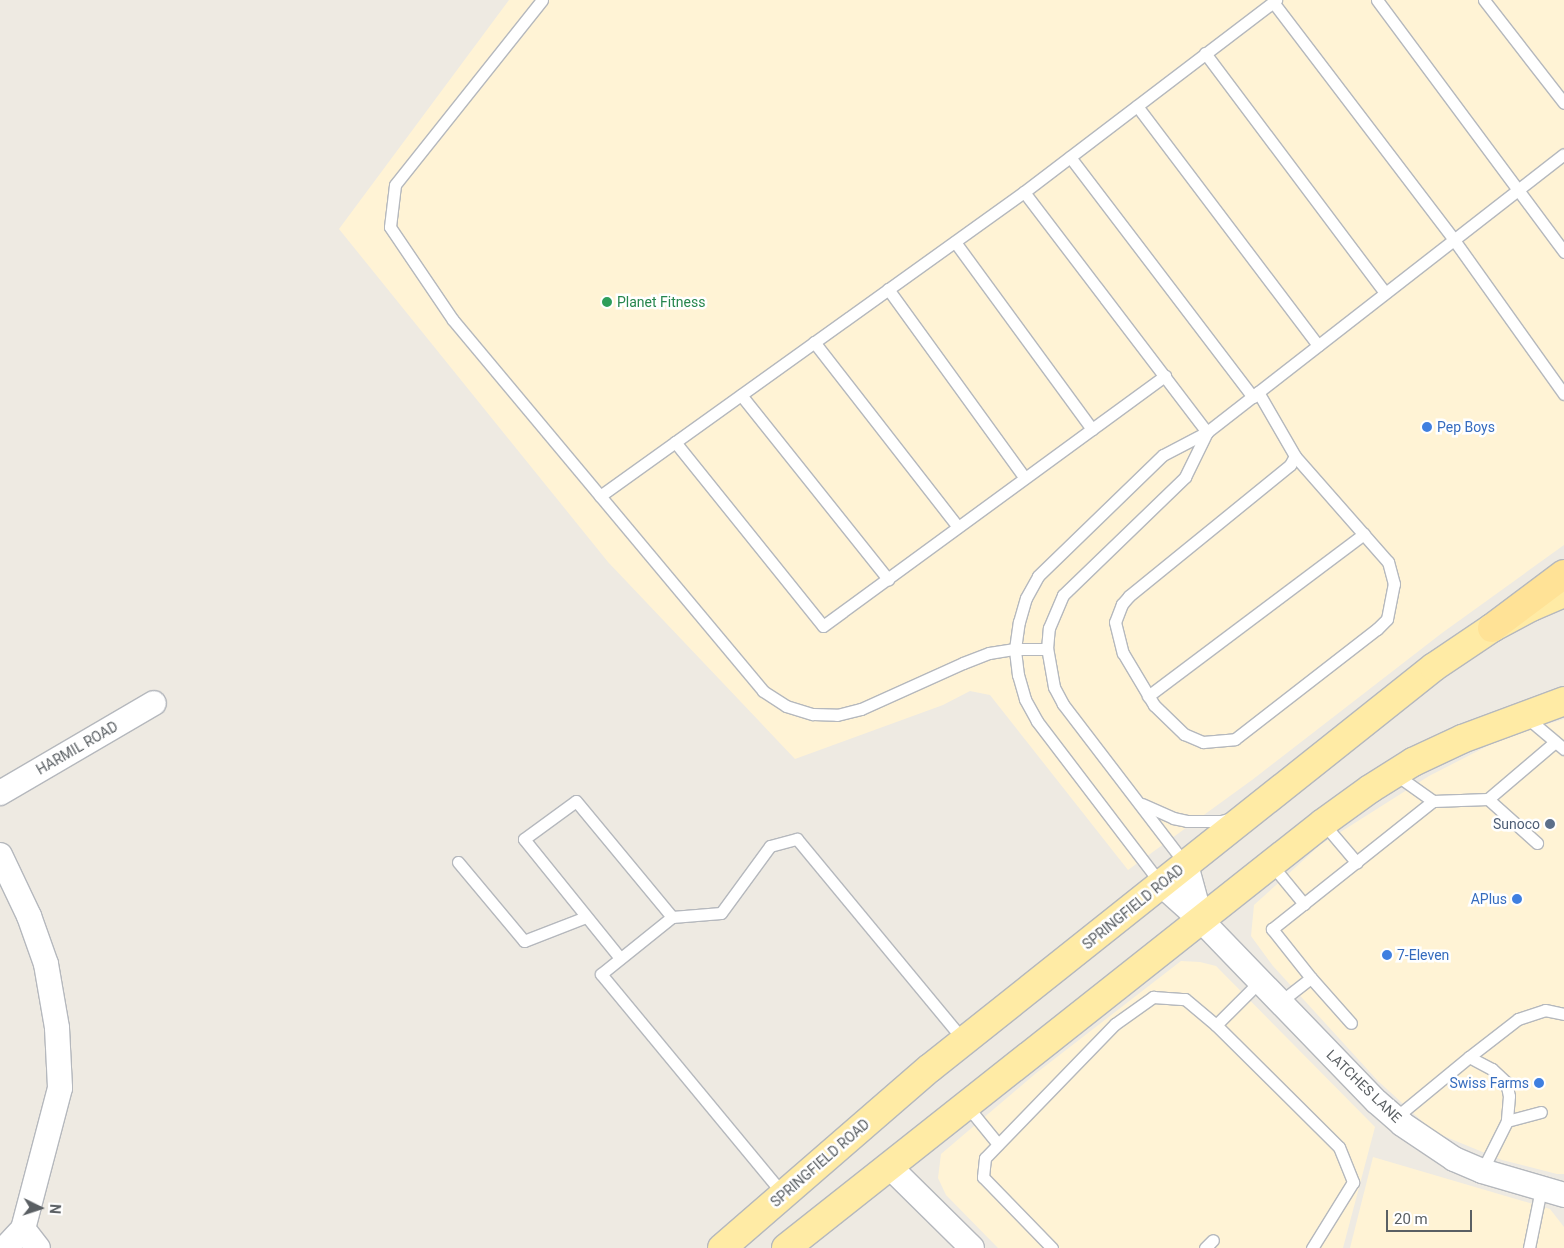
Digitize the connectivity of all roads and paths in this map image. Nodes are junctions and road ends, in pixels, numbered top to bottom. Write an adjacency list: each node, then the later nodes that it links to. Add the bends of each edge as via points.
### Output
1 (542, 0): 28 (lane, via 395,186 390,227 453,320)
2 (1377, 0): 10 (lane)
3 (1484, 0): 6 (lane)
4 (1274, 1): 5 (lane); 12 (lane)
5 (1206, 54): 7 (lane); 16 (lane)
6 (1564, 103)
7 (1137, 106): 9 (lane); 18 (lane)
8 (1564, 154): 10 (lane)
9 (1070, 157): 11 (lane); 20 (lane)
10 (1517, 190): 12 (lane); 14 (lane)
11 (1024, 192): 13 (lane); 19 (lane)
12 (1454, 240): 16 (lane); 21 (lane)
13 (955, 242): 15 (lane); 23 (lane)
14 (1564, 252)
15 (888, 290): 17 (lane); 27 (lane)
16 (1385, 293): 18 (lane)
17 (814, 342): 22 (lane); 29 (lane)
18 (1318, 346): 20 (lane)
19 (1165, 376): 23 (lane); 24 (lane)
20 (1255, 394): 24 (lane); 26 (lane)
21 (1564, 394)
22 (741, 395): 25 (lane); 32 (lane)
23 (1092, 430): 27 (lane)
24 (1207, 432): 35 (lane, via 1164,455 1038,576 1018,622); 36 (lane, via 1185,478 1063,595 1049,628)
25 (675, 442): 28 (lane); 32 (lane, via 823,626)
26 (1295, 456): 30 (lane); 37 (lane, via 1290,465 1122,604 1115,622 1123,653)
27 (1025, 478): 29 (lane)
28 (600, 496): 35 (lane, via 763,691 786,706 813,714 837,715 862,709 963,663 990,653)
29 (958, 527): 32 (lane)
30 (1364, 534): 37 (lane); 37 (lane, via 1388,562 1394,584 1387,620 1235,739 1203,742 1184,734)
31 (1564, 574): 34 (highway)
32 (888, 579)
33 (1564, 594): 34 (main road, SPRINGFIELD ROAD)
34 (1492, 628): 47 (main road, SPRINGFIELD ROAD, via 1434,667)
35 (1015, 649): 36 (lane); 55 (lane, via 1022,691 1037,721)
36 (1047, 649): 45 (lane, via 1054,687 1063,704)
37 (1148, 696)
38 (1564, 700): 40 (main road)
39 (154, 703): 43 (street, HARMIL ROAD)
40 (1524, 714): 41 (lane); 42 (main road, via 1462,739)
41 (1560, 745): 44 (lane)
42 (1394, 774): 46 (lane); 48 (main road)
43 (0, 793)
44 (1488, 798): 46 (lane); 49 (lane)
45 (1137, 801): 47 (lane, via 1187,821 1221,821); 54 (lane)
46 (1434, 801): 52 (lane)
47 (1251, 813): 54 (main road, SPRINGFIELD ROAD)
48 (1323, 823): 52 (lane); 53 (main road)
49 (1537, 843)
50 (0, 855): 80 (street, via 29,916 46,964 58,1038 60,1088)
51 (458, 862): 57 (lane, via 524,941)
52 (1357, 863): 56 (lane)
53 (1271, 864): 56 (lane); 59 (main road)
54 (1186, 865): 55 (main road, SPRINGFIELD ROAD); 59 (street, LATCHES LANE)
55 (1161, 884): 59 (street, LATCHES LANE); 68 (main road, SPRINGFIELD ROAD)
56 (1304, 904): 61 (lane, via 1272,929)
57 (586, 917): 58 (lane, via 524,839 576,801); 60 (lane)
58 (672, 917): 60 (lane); 68 (lane, via 721,913 770,846 797,839)
59 (1201, 920): 62 (street, LATCHES LANE); 64 (main road)
60 (620, 958): 79 (lane, via 601,974)
61 (1310, 978): 63 (lane); 66 (lane)
62 (1260, 981): 63 (street, LATCHES LANE); 67 (lane)
63 (1280, 1002): 72 (street, LATCHES LANE)
64 (1106, 1013): 67 (lane, via 1153,998 1185,999); 70 (main road); 74 (lane)
65 (1564, 1014): 69 (lane, via 1545,1010 1518,1019)
66 (1351, 1023)
67 (1216, 1025): 87 (lane, via 1339,1147 1352,1182)
68 (964, 1041): 79 (main road, SPRINGFIELD ROAD)
69 (1470, 1057): 72 (lane); 73 (lane, via 1501,1076 1512,1092)
70 (967, 1106): 74 (lane); 75 (main road)
71 (1541, 1112): 73 (lane)
72 (1396, 1118): 76 (street, LATCHES LANE, via 1426,1142)
73 (1507, 1121): 76 (lane)
74 (998, 1144): 86 (lane, via 985,1158 983,1177)
75 (890, 1167): 84 (main road); 85 (street)
76 (1482, 1171): 77 (street, LATCHES LANE)
77 (1540, 1189): 78 (street, LATCHES LANE); 88 (lane)
78 (1564, 1194)
79 (784, 1195): 83 (main road, SPRINGFIELD ROAD)
80 (23, 1229): 81 (street); 82 (street)
81 (5, 1248)
82 (38, 1248)
83 (722, 1248)
84 (786, 1248)
85 (972, 1248)
86 (1052, 1248)
87 (1312, 1248)
88 (1528, 1248)

